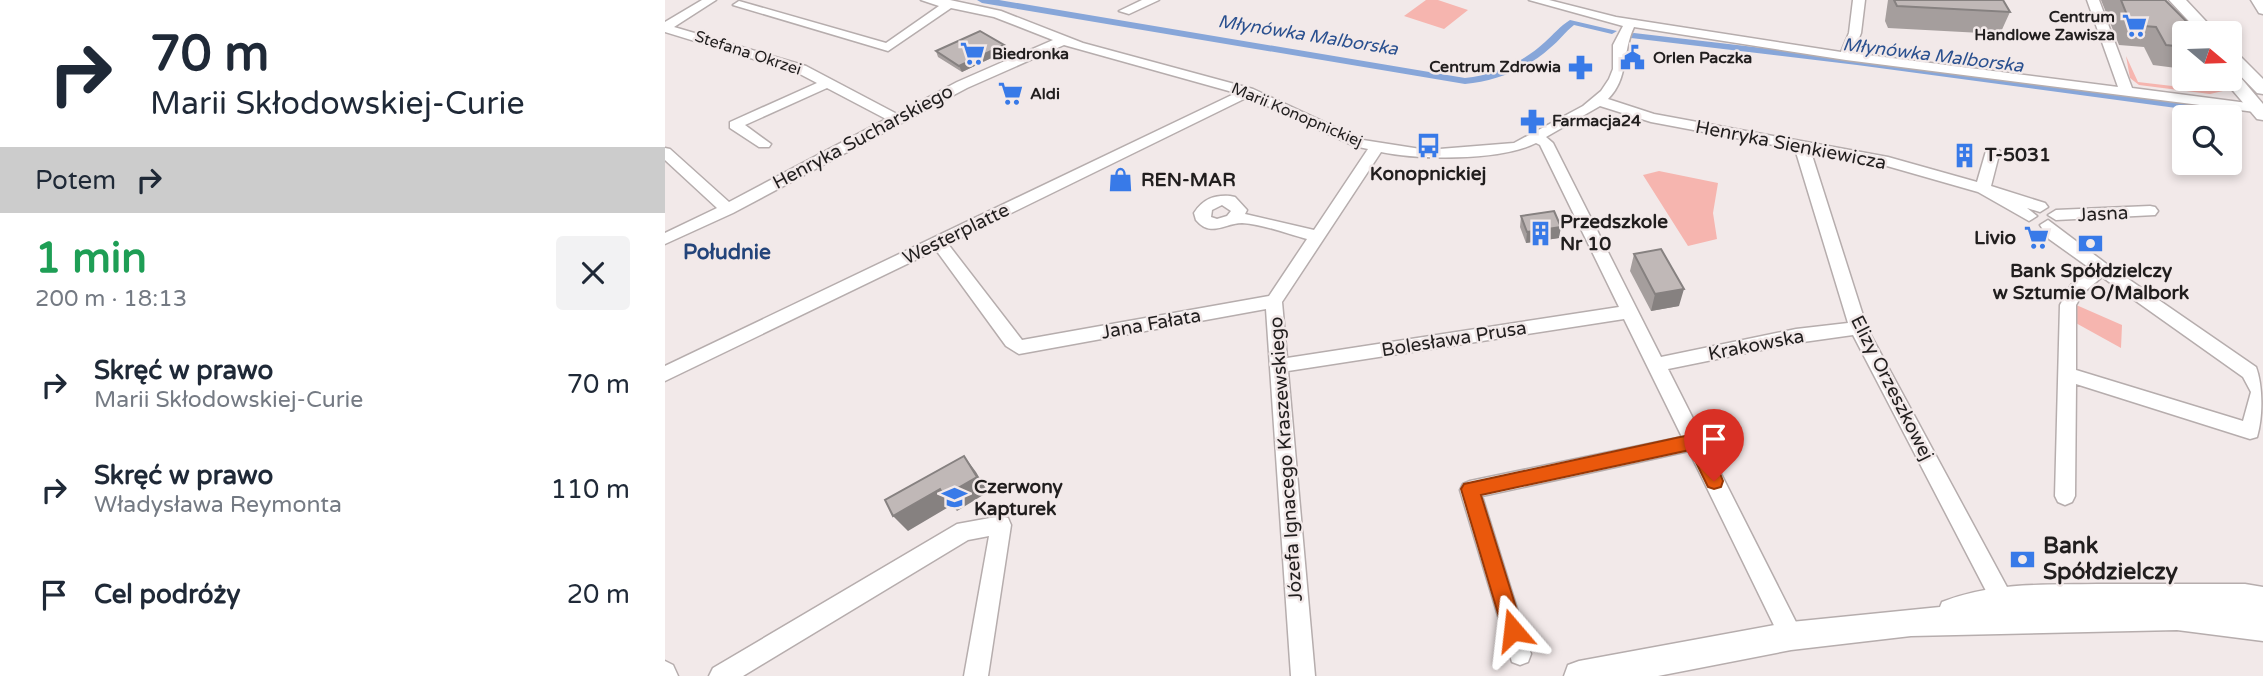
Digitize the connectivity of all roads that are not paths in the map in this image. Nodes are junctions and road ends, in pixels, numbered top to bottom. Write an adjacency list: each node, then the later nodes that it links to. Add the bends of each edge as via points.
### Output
1 (693, 0): 15 (street)
2 (710, 0): 19 (street)
3 (927, 0): 11 (street, Marii Konopnickiej)
4 (1153, 0): 14 (street)
5 (1535, 0): 18 (street)
6 (1859, 0): 21 (street, via 1855,33)
7 (2093, 0): 26 (street)
8 (2161, 0): 16 (main road)
9 (2177, 0): 17 (main road)
10 (2257, 0): 13 (street)
11 (950, 4): 12 (street, via 888,47); 20 (street, Marii Konopnickiej, via 1005,16)
12 (739, 5)
13 (2263, 10)
14 (1125, 11)
15 (665, 17)
16 (2180, 21)
17 (2197, 21)
18 (1630, 24): 21 (street); 28 (street, Marii Konopnickiej, via 1619,45 1616,79)
19 (665, 27): 23 (street, Stefana Okrzei, via 772,59)
20 (1064, 40): 27 (street, Marii Konopnickiej); 30 (street, Henryka Sucharskiego, via 962,85)
21 (1846, 56): 26 (street)
22 (2242, 67): 24 (main road)
23 (829, 82): 30 (street, Stefana Okrzei); 32 (street, Stefana Okrzei, via 736,125)
24 (2263, 89)
25 (2242, 90): 29 (main road)
26 (2126, 91): 29 (street)
27 (1248, 92): 34 (street, Marii Konopnickiej, via 1340,136); 44 (street, Westerplatte)
28 (1600, 101): 31 (street, Marii Konopnickiej); 33 (street, Henryka Sienkiewicza, via 1677,123)
29 (2261, 111)
30 (898, 120): 38 (street, Henryka Sucharskiego)
31 (1537, 137): 34 (street, Marii Konopnickiej, via 1517,147 1480,152 1427,154); 47 (street, via 1546,144)
32 (764, 144)
33 (1801, 144): 37 (street, Henryka Sienkiewicza); 48 (street, Elizy Orzeszkowej)
34 (1377, 147): 42 (street, Józefa Ignacego Kraszewskiego)
35 (665, 152): 38 (street)
36 (1993, 152): 37 (street)
37 (1983, 189): 41 (street, Henryka Sienkiewicza, via 2034,211 2035,222)
38 (728, 209): 43 (street, Henryka Sucharskiego)
39 (2151, 211): 41 (street, Jasna)
40 (1237, 216): 42 (street)
41 (2052, 220): 45 (street, via 2055,234)
42 (1318, 236): 46 (street, Józefa Ignacego Kraszewskiego)
43 (665, 239)
44 (939, 243): 46 (street, Jana Fałata, via 1014,344 1028,346); 51 (street, Westerplatte)
45 (2102, 270): 52 (street, via 2077,289 2067,305); 52 (street, via 2250,372 2260,392 2250,431)
46 (1274, 301): 50 (street, Józefa Ignacego Kraszewskiego)
47 (1630, 312): 49 (street); 50 (street, Bolesława Prusa)
48 (1858, 328): 49 (street, Krakowska); 56 (street, Elizy Orzeszkowej)
49 (1654, 365): 53 (street)
50 (1278, 366): 63 (street, Józefa Ignacego Kraszewskiego)
51 (665, 374)
52 (2065, 374): 54 (street)
53 (1694, 442): 59 (street); 60 (street, via 1470,489)
54 (2065, 496)
55 (2263, 601): 56 (main road, via 2097,597)
56 (2008, 609): 57 (main road); 58 (main road, via 2177,616)
57 (1911, 622): 59 (main road)
58 (2263, 627)
59 (1791, 636): 64 (main road)
60 (1520, 653)
61 (721, 676): 62 (street, via 964,531 1001,525)
62 (976, 676)
63 (1303, 676)
64 (1579, 676)

